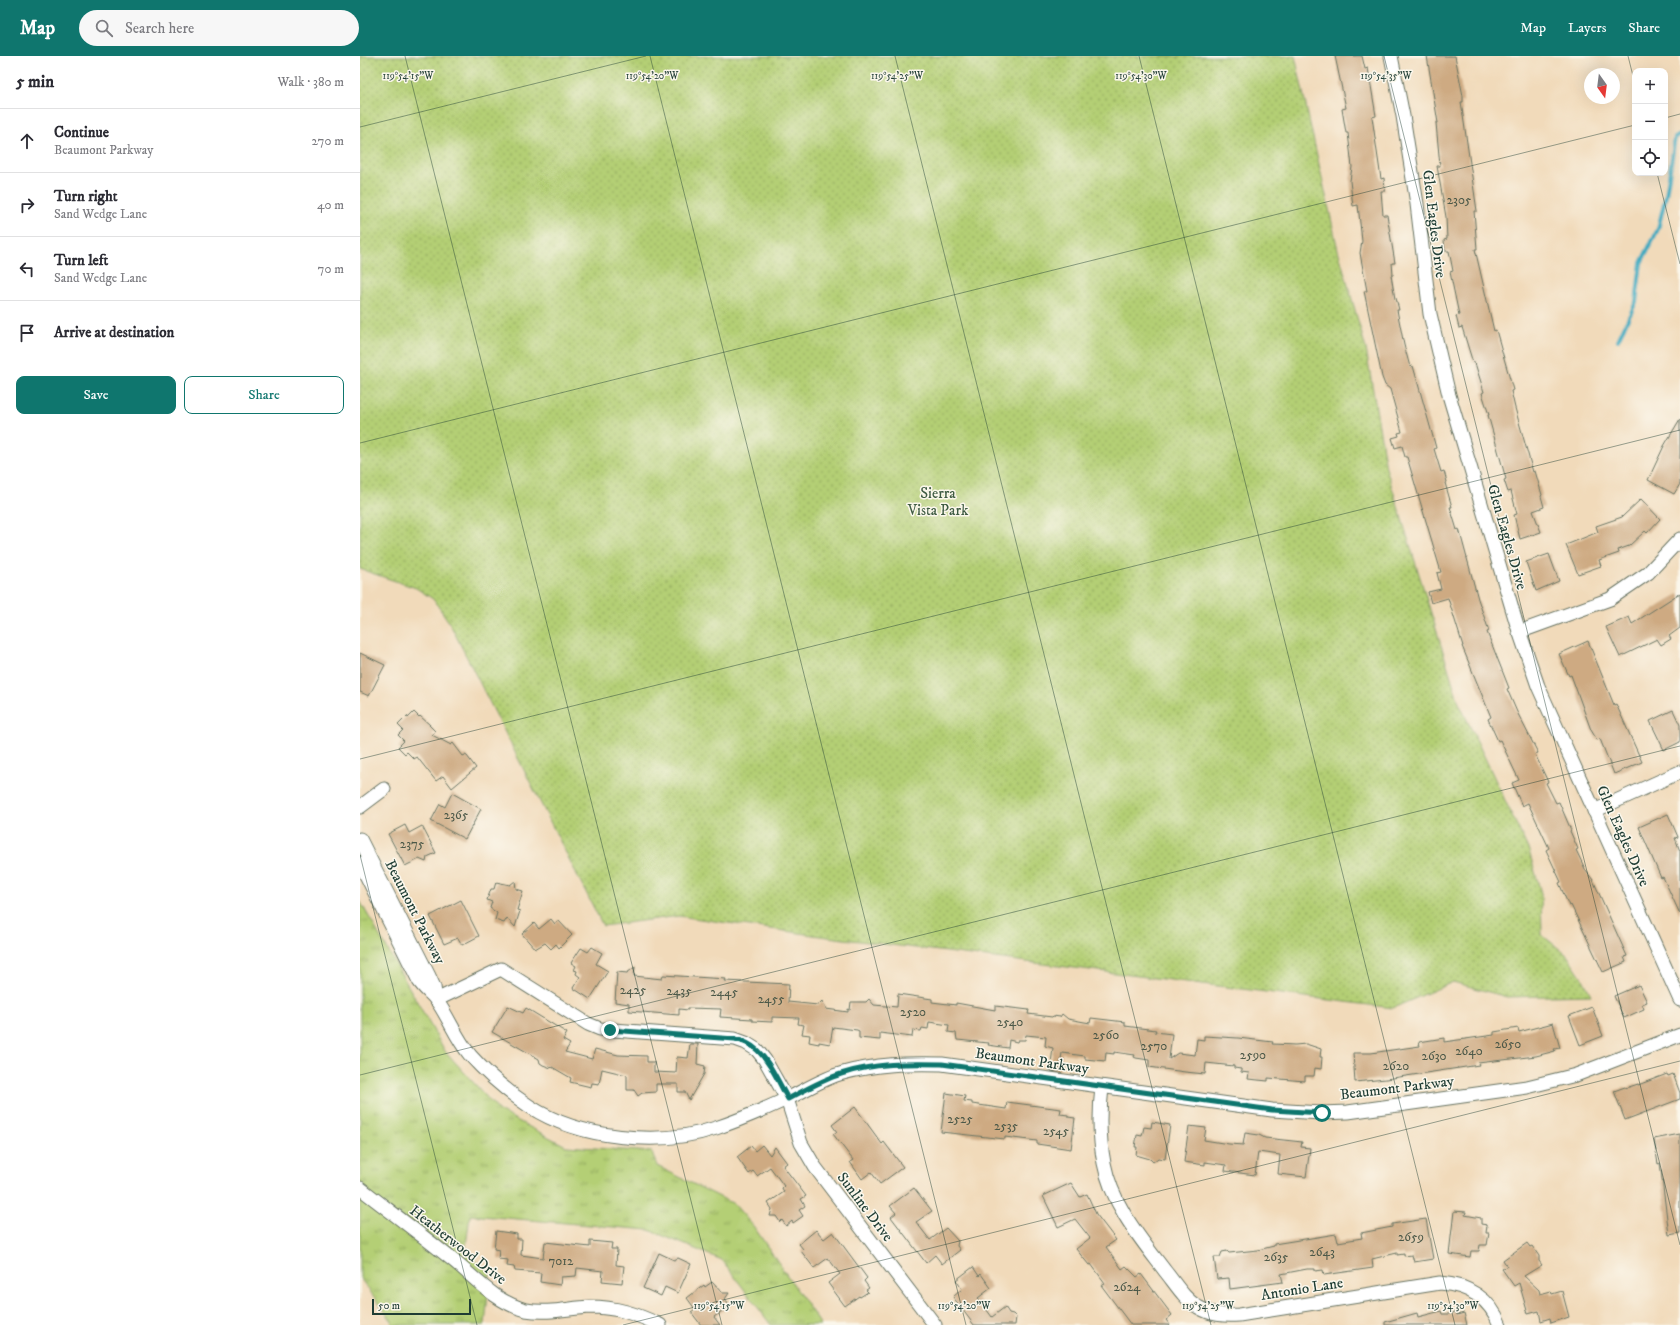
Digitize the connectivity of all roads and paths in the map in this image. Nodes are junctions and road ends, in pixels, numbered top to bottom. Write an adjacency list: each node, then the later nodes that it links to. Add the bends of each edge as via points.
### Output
1 (1391, 56): 3 (street, Glen Eagles Drive, via 1403,116 1430,314 1450,395)
2 (1680, 539): 3 (street, via 1648,573 1610,599)
3 (1519, 632): 7 (street, Glen Eagles Drive, via 1538,686)
4 (1680, 772): 7 (street)
5 (384, 789): 6 (street)
6 (360, 807)
7 (1594, 811): 11 (street, Glen Eagles Drive)
8 (360, 839): 10 (street, Beaumont Parkway, via 429,976)
9 (360, 864): 10 (street, Beaumont Parkway, via 419,980)
10 (436, 1000): 14 (street, Sunline Drive, via 501,968 588,1024 600,1029 735,1039 746,1043 757,1050 765,1060); 14 (street, Beaumont Parkway, via 469,1054 506,1089 530,1107 582,1129 609,1136 633,1138 684,1136 715,1128)
11 (1680, 1000)
12 (1680, 1035): 13 (street, Beaumont Parkway, via 1576,1075 1527,1087 1348,1112 1272,1110)
13 (1102, 1087): 14 (street, Beaumont Parkway, via 942,1064 892,1064 842,1073); 18 (street, Antonio Lane, via 1100,1140 1112,1190 1136,1232 1186,1298 1198,1307 1225,1316 1239,1315 1453,1284 1479,1296 1490,1306)
14 (788, 1099): 17 (street, Sunline Drive, via 801,1143 816,1167)
15 (360, 1188): 16 (street, Heatherwood Drive, via 490,1292 508,1303 526,1310 548,1312 589,1307 611,1308 638,1315)
16 (660, 1325)
17 (935, 1325)
18 (1500, 1325)

